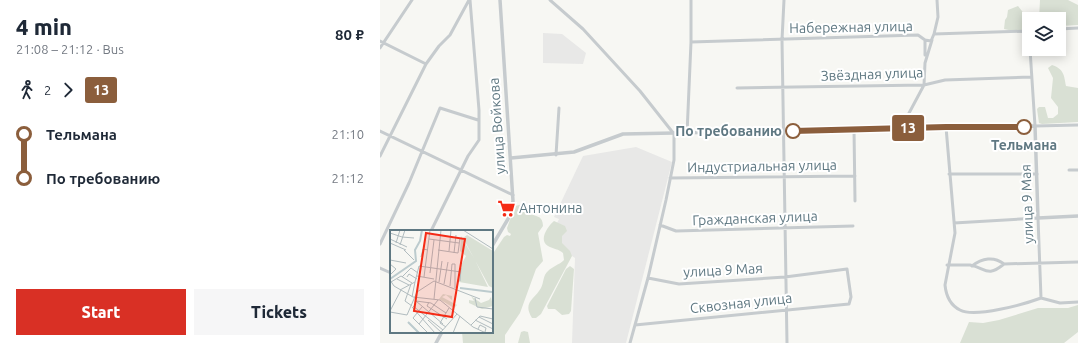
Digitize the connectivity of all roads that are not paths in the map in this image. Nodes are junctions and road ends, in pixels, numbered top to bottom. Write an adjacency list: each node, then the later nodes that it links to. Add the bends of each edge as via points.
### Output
1 (412, 0): 15 (street)
2 (469, 0): 20 (street, via 450,35); 26 (street)
3 (500, 0): 40 (street, улица Войкова)
4 (550, 0): 34 (street, via 583,29)
5 (690, 0): 16 (street)
6 (784, 0): 12 (street)
7 (937, 0): 11 (street, via 938,17)
8 (1078, 28): 9 (street)
9 (1066, 29)
10 (1022, 31): 11 (street, Набережная улица)
11 (934, 34): 14 (street, Набережная улица)
12 (782, 40): 13 (street, Набережная улица, via 918,35); 16 (street, Набережная улица); 23 (street)
13 (925, 40): 14 (street, Набережная улица); 19 (street)
14 (932, 40): 19 (street)
15 (382, 42): 17 (street); 20 (street)
16 (691, 42): 35 (street)
17 (380, 48)
18 (1030, 56): 21 (street, улица 9 Мая)
19 (925, 63): 22 (street)
20 (426, 64): 36 (street)
21 (1031, 77): 22 (street, Звёздная улица, via 945,80); 28 (street, улица 9 Мая)
22 (924, 85): 23 (street, Звёздная улица); 30 (street, via 908,115)
23 (782, 87): 24 (street, Звёздная улица); 33 (street)
24 (737, 88)
25 (559, 108): 38 (street)
26 (478, 120): 37 (street, via 440,108); 43 (street, via 479,140)
27 (1078, 125): 28 (street)
28 (1034, 126): 29 (street); 45 (street, улица 9 Мая)
29 (946, 127): 30 (street); 44 (street)
30 (907, 128): 31 (street)
31 (854, 130): 33 (street); 46 (street)
32 (380, 131): 36 (street)
33 (783, 132): 35 (street); 47 (street)
34 (674, 134): 35 (street); 38 (street, via 622,134 574,152); 48 (street, via 674,160)
35 (687, 134)
36 (390, 136): 37 (street); 39 (street)
37 (422, 153): 43 (street); 58 (street)
38 (556, 155): 40 (street)
39 (380, 156)
40 (511, 158): 49 (street, улица Войкова)
41 (1069, 170): 42 (street)
42 (1078, 170)
43 (461, 172): 49 (street); 57 (street)
44 (949, 174): 45 (street); 53 (street)
45 (1037, 174): 52 (street, улица 9 Мая)
46 (854, 176): 47 (street, Индустриальная улица); 50 (street)
47 (784, 177): 48 (street, Индустриальная улица); 56 (street)
48 (670, 178): 54 (street)
49 (513, 195): 59 (street, улица Войкова, via 511,212)
50 (855, 201)
51 (1078, 216): 52 (street)
52 (1038, 218): 53 (street); 61 (street, улица 9 Мая)
53 (954, 223): 63 (street, via 954,238)
54 (660, 225): 56 (street, Гражданская улица, via 676,231); 68 (street)
55 (853, 226): 56 (street, Гражданская улица)
56 (784, 227): 67 (street)
57 (432, 230)
58 (380, 244)
59 (493, 244)
60 (1078, 262): 61 (street, улица 9 Мая)
61 (1040, 263): 62 (street, улица 9 Мая); 69 (street, улица 9 Мая)
62 (1004, 264): 64 (street, улица 9 Мая, via 991,271 983,271); 64 (street, via 997,259 989,259 978,261)
63 (947, 265): 64 (street, улица 9 Мая); 69 (street, via 946,293 952,304 961,311 993,310 1026,304)
64 (972, 266)
65 (380, 268): 66 (street)
66 (390, 273)
67 (785, 277): 68 (street, улица 9 Мая, via 679,284); 71 (street, улица 9 Мая, via 847,269 851,297); 72 (street)
68 (648, 278): 73 (street)
69 (1041, 298): 70 (street, via 1060,303)
70 (1078, 302)
71 (849, 304): 72 (street, Сквозная улица)
72 (785, 310): 73 (street, Сквозная улица); 77 (street)
73 (634, 325): 76 (street)
74 (441, 333): 75 (street)
75 (436, 343)
76 (630, 343)
77 (787, 343)

